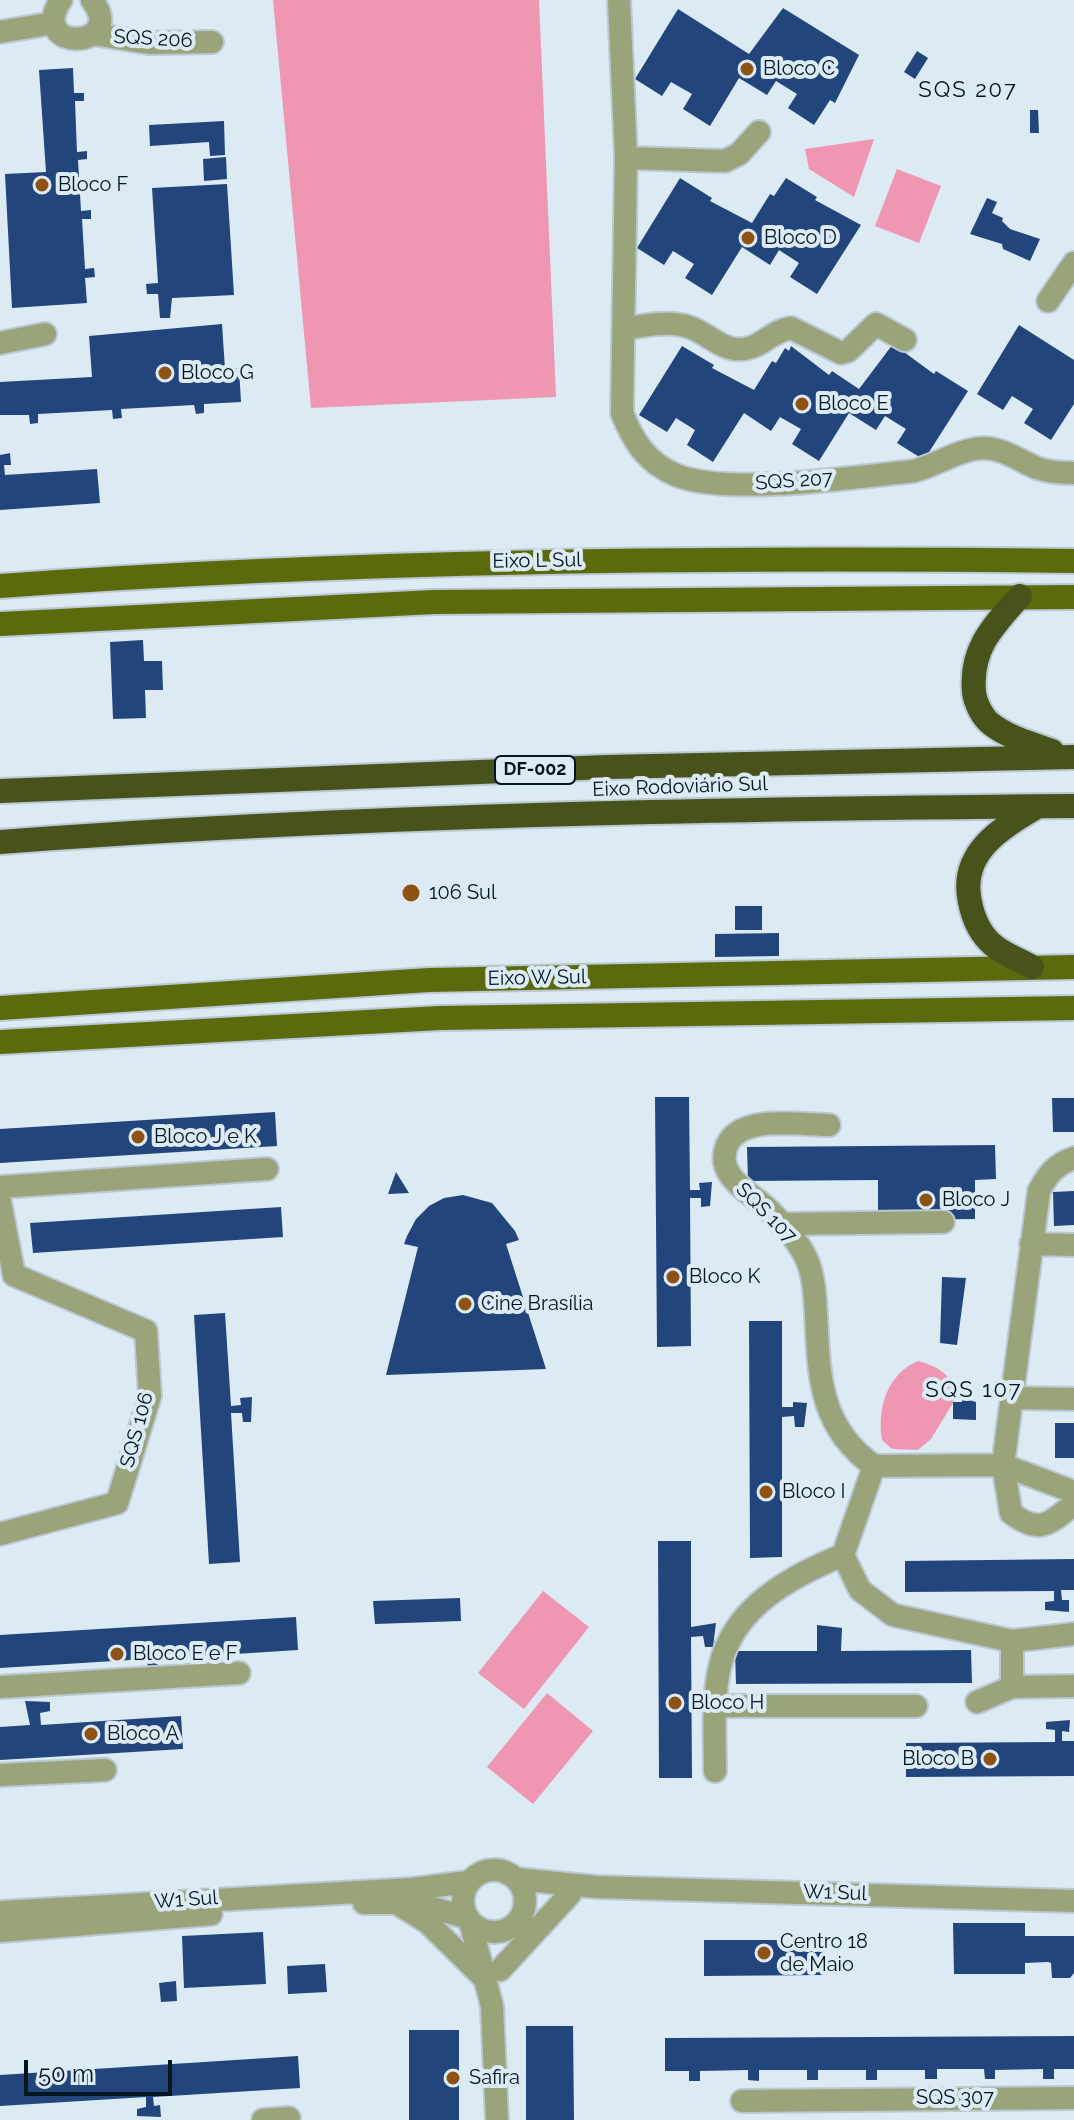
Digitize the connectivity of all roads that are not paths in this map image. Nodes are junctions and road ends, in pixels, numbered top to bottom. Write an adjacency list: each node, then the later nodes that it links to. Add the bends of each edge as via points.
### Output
1 (61, 0): 4 (street)
2 (92, 0): 6 (street, SQS 206, via 100,11)
3 (619, 0): 9 (street, SQS 207)
4 (54, 23): 5 (street); 6 (street, SQS 206, via 70,40)
5 (0, 32)
6 (93, 34): 7 (street, SQS 206, via 149,43)
7 (212, 42)
8 (759, 132): 9 (street, via 725,161)
9 (626, 158): 12 (street, SQS 207)
10 (1074, 263): 11 (street)
11 (1048, 301)
12 (626, 329): 14 (street, via 688,327 735,349 758,348 791,328 841,353 876,324); 16 (street, SQS 207, via 622,413 633,441 678,476 728,485 871,475 914,471 985,448 1039,469)
13 (45, 334): 15 (street)
14 (905, 340)
15 (0, 343)
16 (1074, 473)
17 (1074, 561): 18 (main road, Eixo L Sul, via 712,558 437,563)
18 (0, 586)
19 (1020, 596): 20 (main road, Eixo L Sul); 21 (main road, Eixo L Sul, via 434,602); 22 (highway, via 977,651 972,673 975,699 987,721 1009,736)
20 (1074, 597)
21 (0, 624)
22 (1072, 757): 23 (highway, Eixo Rodoviário Sul / DF-002, via 606,767)
23 (0, 791)
24 (1039, 806): 25 (highway, Eixo Rodoviário Sul); 26 (highway, Eixo Rodoviário Sul, via 809,807 249,824); 27 (highway, via 984,843 969,868 974,919 993,945)
25 (1074, 806)
26 (0, 842)
27 (1032, 967): 28 (main road, Eixo W Sul); 29 (main road, Eixo W Sul, via 429,980)
28 (1074, 967)
29 (0, 1008)
30 (1074, 1008): 31 (main road, Eixo W Sul, via 440,1018)
31 (0, 1042)
32 (829, 1125): 38 (street, SQS 107, via 746,1128 733,1135 726,1149 724,1165 733,1180)
33 (1074, 1158): 39 (street, via 1047,1175 1039,1191)
34 (267, 1169): 35 (street)
35 (0, 1187)
36 (0, 1202): 41 (street, SQS 106)
37 (943, 1222): 38 (street)
38 (781, 1224): 45 (street, SQS 107, via 808,1261 826,1405 839,1434)
39 (1031, 1244): 40 (street); 42 (street)
40 (1074, 1245)
41 (7, 1282): 48 (street, SQS 106, via 146,1331 150,1396 117,1503)
42 (1012, 1398): 43 (street); 44 (street)
43 (1074, 1399)
44 (1003, 1465): 45 (street); 46 (street); 47 (street, via 1011,1513 1028,1526 1043,1526)
45 (874, 1466): 49 (street)
46 (1074, 1492)
47 (1074, 1504)
48 (0, 1534)
49 (843, 1555): 51 (street, via 860,1590 893,1615); 57 (street, via 794,1575 744,1617 720,1664)
50 (1074, 1634): 51 (street)
51 (1012, 1641): 55 (street)
52 (239, 1673): 54 (street)
53 (1074, 1686): 55 (street)
54 (0, 1687)
55 (1012, 1687): 56 (street)
56 (977, 1702)
57 (715, 1706): 58 (street); 60 (street)
58 (916, 1706)
59 (105, 1770): 61 (street)
60 (715, 1771)
61 (0, 1775)
62 (517, 1879): 63 (street, via 488,1872); 64 (street, W1 Sul); 70 (street, via 527,1897)
63 (468, 1882): 68 (street, W1 Sul); 69 (street, via 461,1898)
64 (596, 1887): 65 (street, W1 Sul); 66 (street, W1 Sul)
65 (570, 1894): 70 (street, W1 Sul); 72 (street)
66 (1074, 1901)
67 (400, 1905): 69 (street, W1 Sul, via 415,1903); 71 (street, W1 Sul, via 349,1903); 72 (street)
68 (0, 1912)
69 (468, 1921): 70 (street, via 490,1930); 72 (street)
70 (520, 1921): 72 (street)
71 (0, 1931)
72 (492, 1974): 78 (street)
73 (1074, 2098): 75 (street, SQS 307)
74 (742, 2101): 75 (street, SQS 307)
75 (836, 2109)
76 (289, 2118): 77 (street)
77 (263, 2120)
78 (497, 2120)

